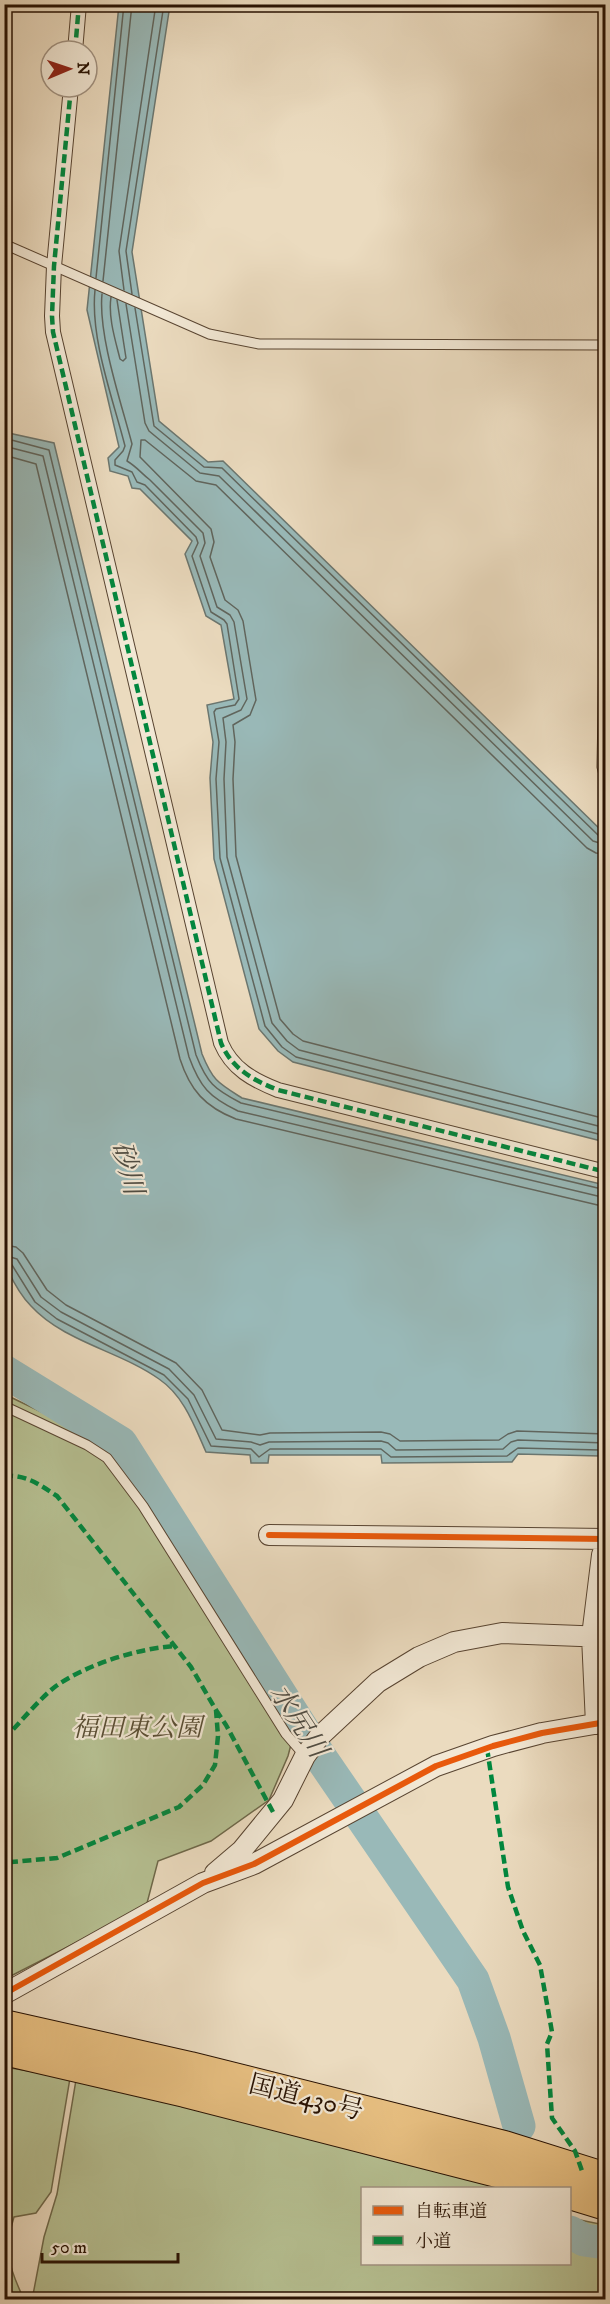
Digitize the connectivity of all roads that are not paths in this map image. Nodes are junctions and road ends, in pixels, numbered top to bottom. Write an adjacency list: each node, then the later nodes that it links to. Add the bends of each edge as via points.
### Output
1 (79, 4): 2 (street)
2 (76, 39)
3 (70, 99): 5 (street)
4 (4, 244): 5 (lane)
5 (60, 269): 6 (lane, via 209,334 259,344); 10 (street, via 51,316 53,332 226,1053 248,1076 278,1090)
6 (606, 345)
7 (606, 448): 8 (lane)
8 (605, 596): 9 (lane, via 602,767)
9 (606, 783)
10 (606, 1172)
11 (4, 1406): 16 (lane, via 107,1458 143,1506 286,1734)
12 (269, 1535): 13 (street)
13 (605, 1549): 14 (street)
14 (599, 1636): 15 (street); 16 (street, via 502,1633 454,1642 419,1657 378,1682)
15 (601, 1723): 17 (street, via 542,1733 436,1766 254,1864)
16 (311, 1748): 17 (street, via 283,1800 242,1850)
17 (203, 1884): 18 (street)
18 (4, 1995)
19 (4, 2026): 21 (highway, 国道430号, via 190,2068 482,2142)
20 (4, 2049): 22 (highway, 国道430号, via 185,2091)
21 (606, 2179)
22 (552, 2187)
23 (571, 2193): 24 (highway)
24 (606, 2204)

